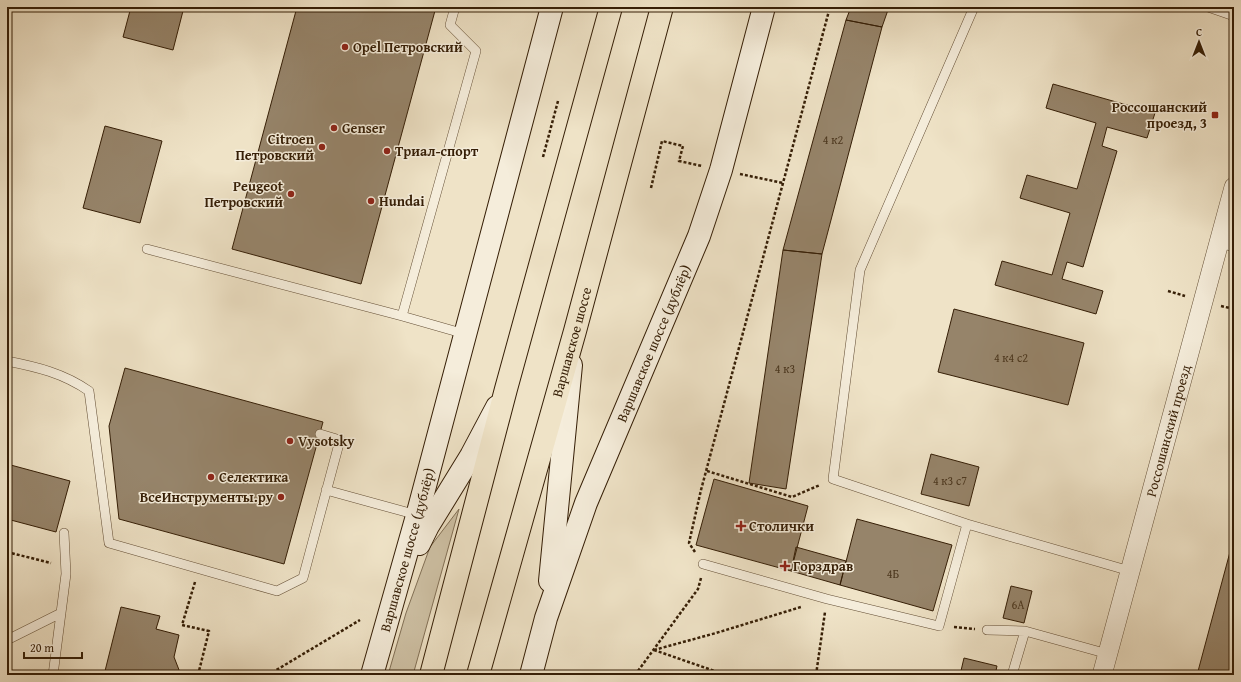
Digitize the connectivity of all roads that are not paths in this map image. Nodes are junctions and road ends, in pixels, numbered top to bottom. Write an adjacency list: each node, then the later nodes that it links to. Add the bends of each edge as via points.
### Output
1 (455, 7): 12 (lane, via 450,26 476,51)
2 (552, 7): 14 (main road, Варшавское шоссе (дублёр))
3 (611, 7): 16 (main road)
4 (662, 7): 13 (main road, Варшавское шоссе)
5 (764, 7): 26 (main road, Варшавское шоссе (дублёр), via 721,170 699,236 586,503)
6 (974, 7): 20 (lane, via 860,270 833,480)
7 (1208, 7): 8 (lane)
8 (1234, 16)
9 (1234, 187): 10 (street, Россошанский проезд)
10 (1226, 245): 23 (street, Россошанский проезд)
11 (147, 249): 12 (lane)
12 (402, 316): 14 (lane)
13 (575, 332): 26 (main road); 34 (main road, Варшавское шоссе)
14 (465, 334): 19 (main road, Варшавское шоссе (дублёр))
15 (7, 361): 18 (lane, via 49,370 74,380 88,391 109,542 277,591 303,578)
16 (506, 389): 24 (main road, via 471,456 428,526); 33 (main road)
17 (320, 434): 18 (lane, via 340,440)
18 (326, 490): 19 (lane)
19 (417, 516): 24 (main road, Варшавское шоссе (дублёр))
20 (967, 524): 22 (lane, via 939,626); 23 (lane)
21 (64, 533): 25 (lane, via 65,567)
22 (703, 564)
23 (1130, 571): 30 (street, Россошанский проезд)
24 (396, 590): 32 (main road, Варшавское шоссе (дублёр))
25 (61, 613): 29 (lane); 31 (lane)
26 (546, 618): 35 (main road, Варшавское шоссе (дублёр))
27 (987, 630): 28 (lane)
28 (1025, 631): 30 (lane); 36 (lane)
29 (7, 640)
30 (1108, 654): 37 (street, Россошанский проезд)
31 (53, 675)
32 (372, 675)
33 (431, 675)
34 (478, 675)
35 (531, 675)
36 (1012, 675)
37 (1102, 675)

